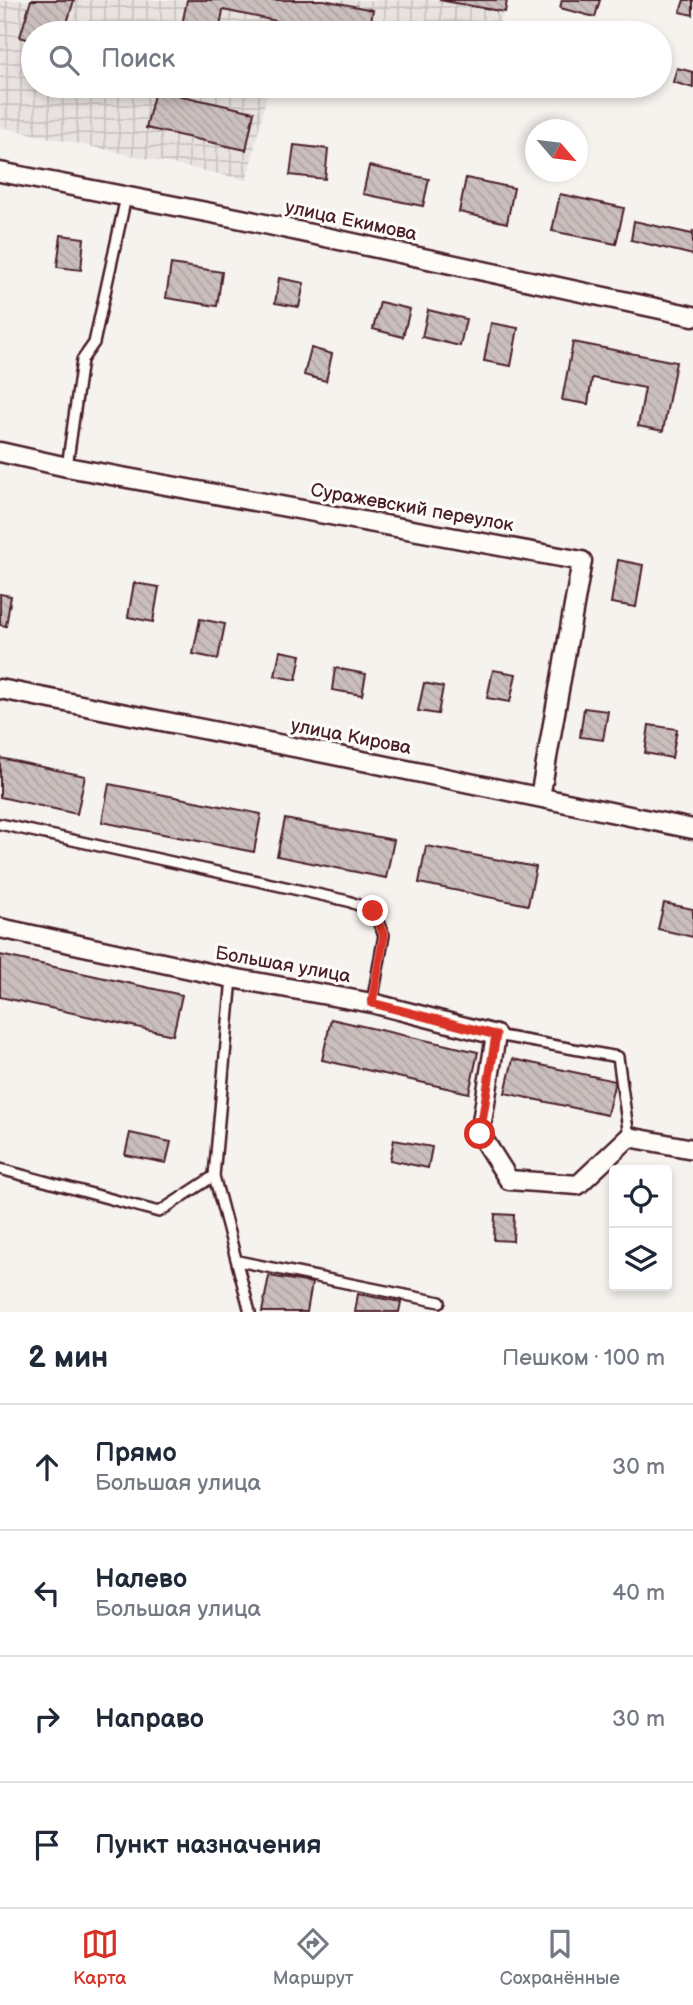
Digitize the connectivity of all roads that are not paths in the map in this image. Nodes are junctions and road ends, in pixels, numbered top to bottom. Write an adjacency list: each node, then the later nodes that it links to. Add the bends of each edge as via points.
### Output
1 (0, 172): 2 (street, улица Екимова)
2 (126, 197): 3 (street, улица Екимова); 5 (lane, via 94,343 82,360)
3 (693, 316)
4 (0, 452): 5 (street, Суражевский переулок)
5 (67, 467): 7 (street, Суражевский переулок, via 582,561)
6 (0, 689): 7 (street, улица Кирова)
7 (540, 797): 9 (street, улица Кирова)
8 (0, 824): 12 (lane, via 348,901 373,911 384,935)
9 (693, 829)
10 (0, 928): 11 (street, Большая улица)
11 (232, 978): 12 (street, Большая улица); 17 (lane)
12 (372, 1003): 13 (street, Большая улица)
13 (496, 1035): 14 (lane, via 618,1058); 14 (street, via 480,1134 509,1180 578,1185)
14 (629, 1137): 15 (street)
15 (693, 1149)
16 (0, 1169): 17 (lane, via 159,1212)
17 (215, 1176): 18 (lane)
18 (238, 1261): 19 (lane); 20 (lane)
19 (440, 1302)
20 (250, 1312)

